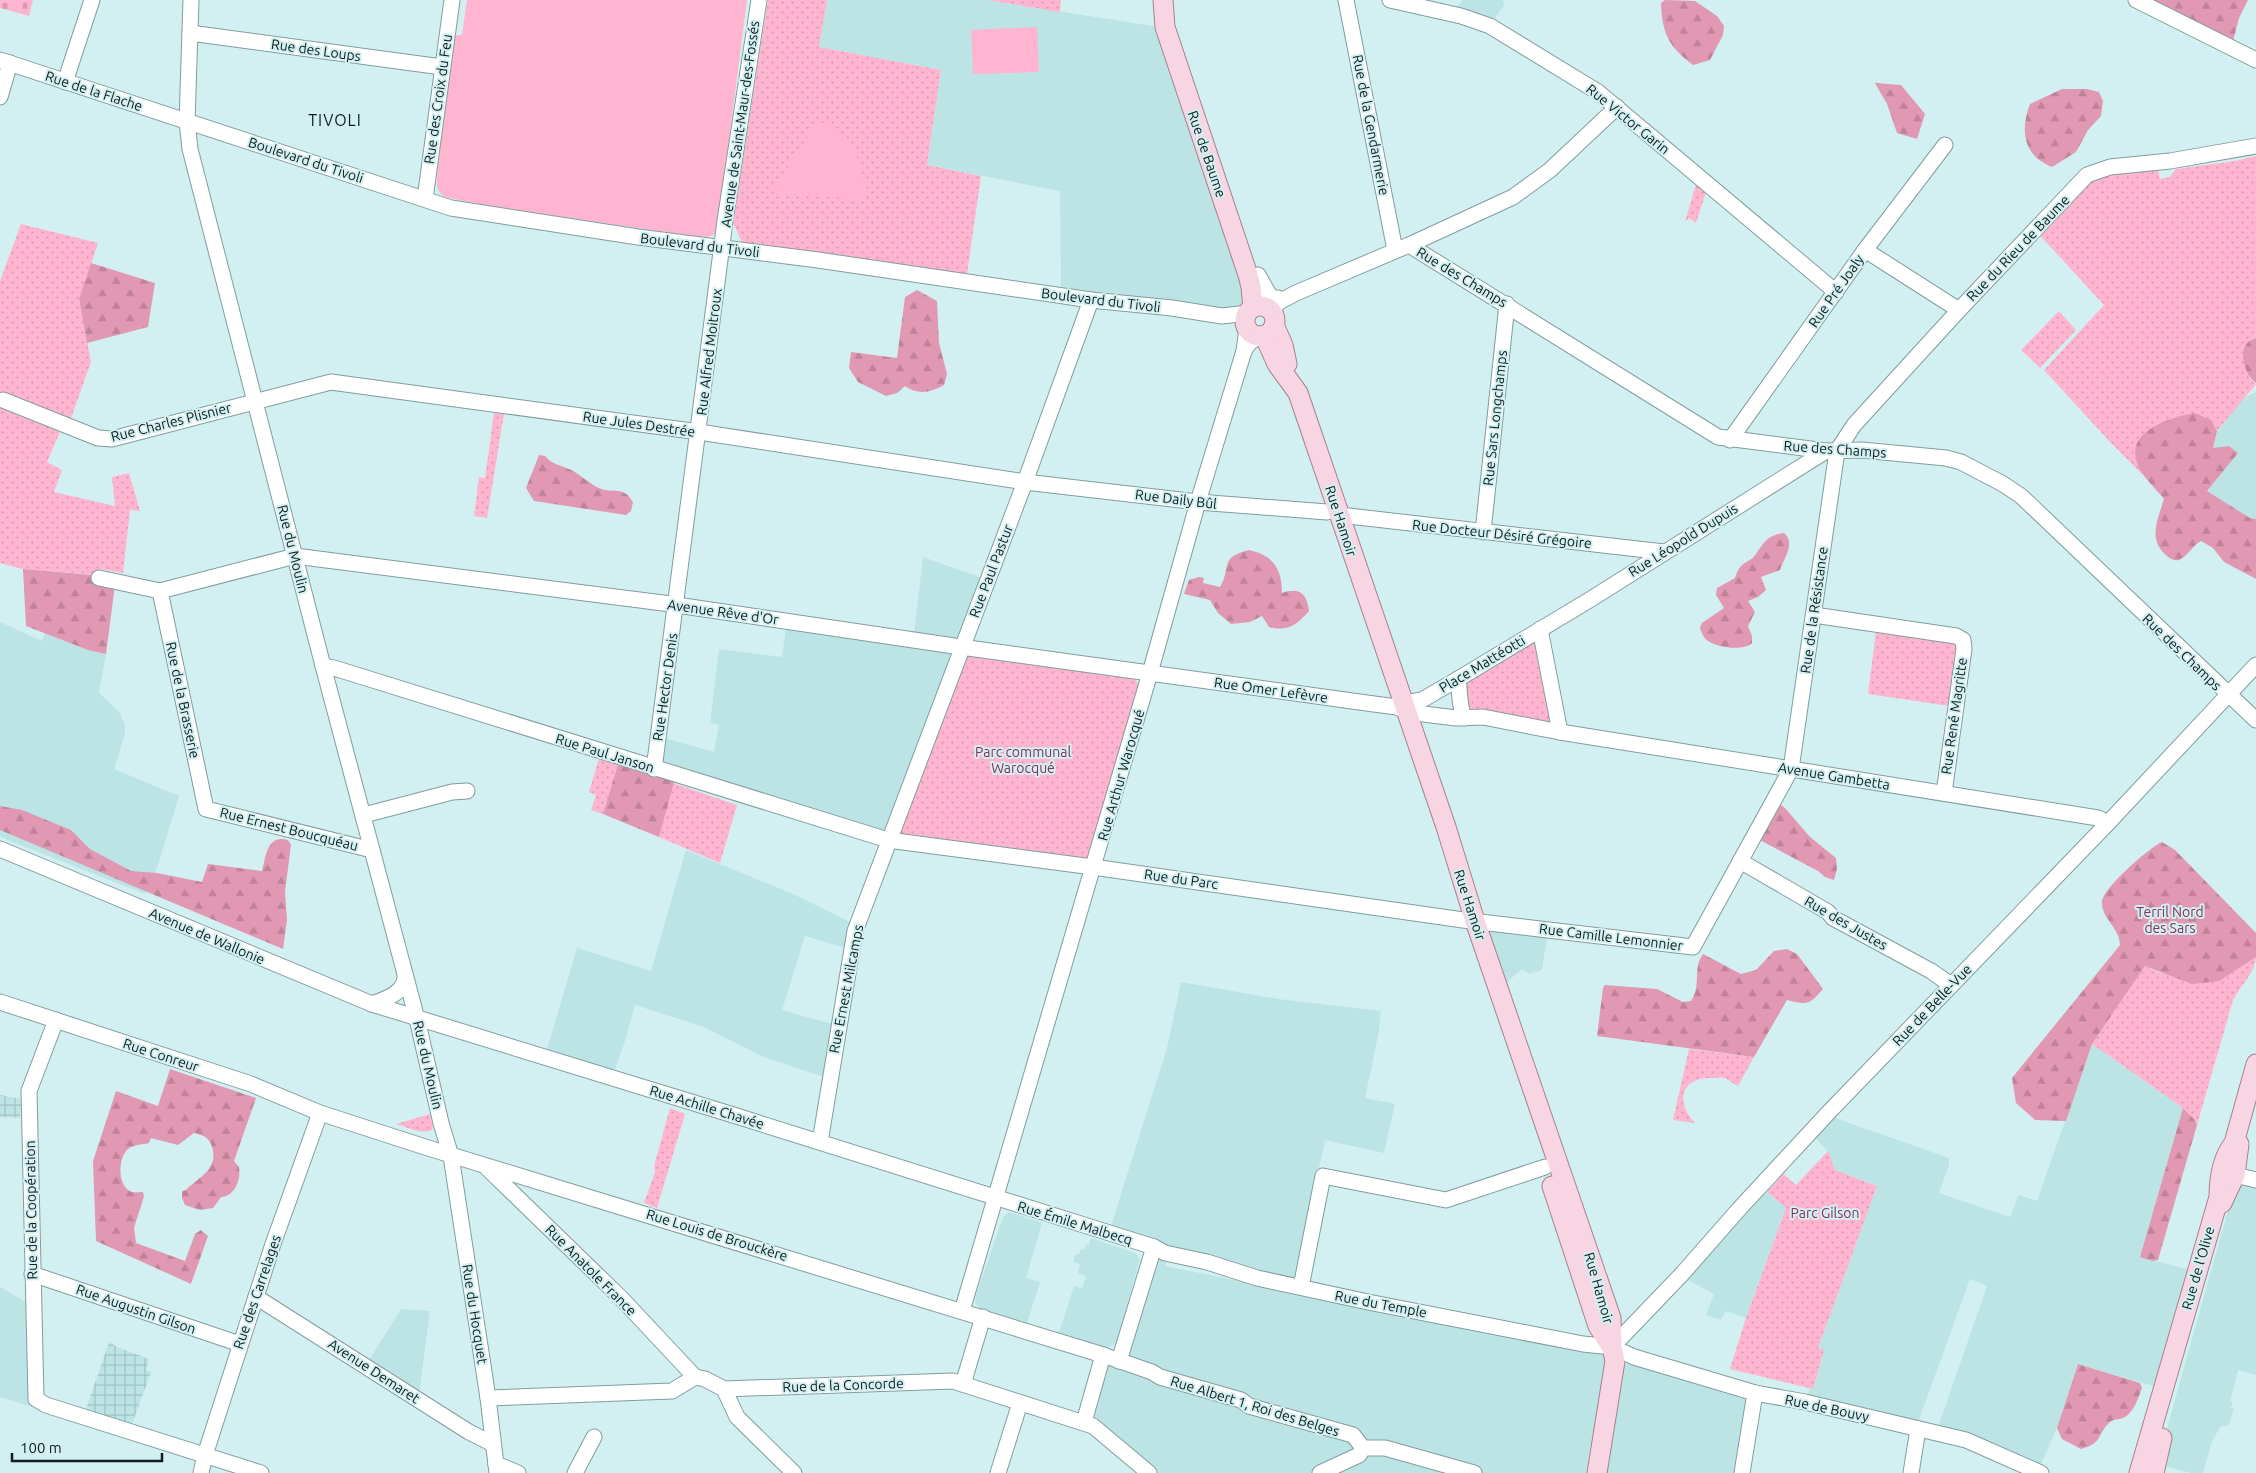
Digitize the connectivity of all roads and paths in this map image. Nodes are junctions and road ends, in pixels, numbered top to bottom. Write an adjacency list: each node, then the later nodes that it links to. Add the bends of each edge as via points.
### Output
1 (92, 0): 14 (street)
2 (191, 0): 10 (street, Rue du Moulin)
3 (452, 0): 13 (street, Rue des Croix du Feu)
4 (759, 0): 21 (street, Avenue de Saint-Maur-des-Fossés)
5 (1163, 0): 28 (main road, Rue de Baume, via 1165,27)
6 (1171, 0): 28 (main road, Rue de Baume, via 1173,26 1183,59 1258,275)
7 (1346, 0): 22 (street, Rue de la Gendarmerie)
8 (1390, 0): 16 (street, Rue Victor Garin, via 1490,26)
9 (2136, 0): 11 (street)
10 (190, 33): 13 (street, Rue des Loups); 17 (street, Rue du Moulin)
11 (2256, 60)
12 (5, 62): 14 (street, Rue de la Flache); 15 (street)
13 (442, 67): 20 (street, Rue des Croix du Feu)
14 (65, 82): 17 (street, Rue de la Flache)
15 (0, 97)
16 (1617, 107): 22 (street, via 1550,170 1513,197); 24 (street, Rue Victor Garin)
17 (187, 122): 20 (street, Boulevard du Tivoli); 30 (street, Rue du Moulin, via 190,149)
18 (1945, 144): 23 (street, Rue Pré Joaly)
19 (2256, 146): 27 (street, Rue du Rieu de Baume, via 2110,167 2087,175)
20 (425, 199): 21 (street, Boulevard du Tivoli, via 451,208)
21 (723, 248): 25 (street, Boulevard du Tivoli); 31 (street, Rue Alfred Moitroux)
22 (1402, 248): 26 (street, Rue des Champs); 28 (street, via 1296,293)
23 (1865, 250): 24 (street, Rue Pré Joaly); 27 (street)
24 (1836, 292): 32 (street, Rue Pré Joaly)
25 (1091, 300): 28 (street, Boulevard du Tivoli); 34 (street, Rue Paul Pastur)
26 (1507, 304): 32 (street, Rue des Champs, via 1708,432); 37 (street, Rue Sars Longchamps)
27 (1959, 310): 33 (street, Rue du Rieu de Baume)
28 (1261, 318): 35 (street, Rue Arthur Warocqué, via 1244,351); 36 (main road, Rue Hamoir, via 1288,360 1286,376 1298,393)
29 (3, 400): 30 (street, Rue Charles Plisnier, via 106,439)
30 (255, 401): 31 (street, Rue Jules Destrée, via 331,382); 39 (street, Rue du Moulin)
31 (699, 432): 34 (street, Rue Jules Destrée); 42 (street, Rue Alfred Moitroux)
32 (1730, 440): 33 (street, Rue des Champs)
33 (1832, 451): 38 (street, Rue Léopold Dupuis); 43 (street, Rue de la Résistance); 50 (street, Rue des Champs, via 1862,450 1946,458 1961,462 2003,484 2021,496)
34 (1025, 482): 35 (street, Rue Daily Bûl); 45 (street, Rue Paul Pastur)
35 (1198, 502): 36 (street, Rue Daily Bûl); 48 (street, Rue Arthur Warocqué)
36 (1333, 514): 37 (street, Rue Docteur Désiré Grégoire); 51 (main road, Rue Hamoir)
37 (1483, 532): 38 (street, Rue Docteur Désiré Grégoire)
38 (1664, 552): 44 (street, Rue Léopold Dupuis)
39 (295, 556): 41 (street); 42 (street, Avenue Rêve d'Or); 47 (street, Rue du Moulin)
40 (99, 578): 41 (street)
41 (160, 592): 59 (street, Rue de la Brasserie)
42 (676, 605): 45 (street, Avenue Rêve d'Or); 55 (street, Rue Hector Denis)
43 (1814, 614): 56 (street, Rue de la Résistance); 58 (street, Rue René Magritte, via 1956,636 1963,640)
44 (1540, 629): 49 (street, Place Mattéotti); 54 (street, Place Mattéotti)
45 (961, 647): 48 (street, Avenue Rêve d'Or); 62 (street, Rue Paul Pastur)
46 (2256, 665): 50 (street, Rue de Belle-Vue)
47 (323, 666): 55 (street, Rue Paul Janson); 60 (street, Rue du Moulin)
48 (1150, 673): 51 (street, Rue Omer Lefèvre); 66 (street, Rue Arthur Warocqué)
49 (1458, 679): 51 (street, Place Mattéotti, via 1422,700); 52 (street, via 1459,702)
50 (2228, 695): 53 (street, Rue des Champs); 61 (street, Rue de Belle-Vue)
51 (1400, 708): 52 (street, Place Mattéotti); 67 (main road, Rue Hamoir)
52 (1464, 718): 54 (street, Place Mattéotti, via 1483,717)
53 (2256, 720)
54 (1560, 732): 56 (street, Avenue Gambetta)
55 (654, 769): 62 (street, Rue Paul Janson)
56 (1791, 769): 58 (street, Avenue Gambetta); 65 (street, Rue Camille Lemonnier)
57 (467, 791): 60 (street)
58 (1944, 793): 61 (street, Avenue Gambetta, via 2098,818)
59 (206, 809): 64 (street, Rue Ernest Boucquéau)
60 (364, 815): 64 (street, Rue du Moulin)
61 (2108, 823): 69 (street, Rue de Belle-Vue)
62 (888, 840): 66 (street, Rue du Parc); 78 (street, Rue Ernest Milcamps, via 855,931)
63 (0, 849): 71 (street, Avenue de Wallonie)
64 (372, 850): 68 (street, Rue du Moulin)
65 (1740, 861): 67 (street, Rue Camille Lemonnier, via 1693,947); 69 (street, Rue des Justes)
66 (1093, 867): 67 (street, Rue du Parc); 85 (street, Rue Arthur Warocqué)
67 (1469, 921): 82 (main road, Rue Hamoir); 93 (main road, Rue Hamoir, via 1611,1318)
68 (405, 974): 71 (street, via 406,979 399,991); 72 (street, Rue du Moulin)
69 (1951, 985): 93 (street, Rue de Belle-Vue)
70 (0, 1002): 73 (street, Rue Conreur)
71 (372, 1004): 72 (street, Avenue de Wallonie)
72 (417, 1018): 77 (street, Rue du Moulin); 78 (street, Rue Achille Chavée)
73 (56, 1020): 76 (street, Rue Conreur, via 250,1084); 87 (street, Rue de la Coopération, via 30,1091)
74 (2256, 1064): 79 (main road, Rue de l'Olive)
75 (2256, 1084): 83 (main road, Rue de l'Olive, via 2239,1144)
76 (320, 1113): 77 (street, Rue Conreur, via 351,1114 420,1140 436,1136); 80 (street, Rue Conreur); 89 (street, Rue des Carrelages)
77 (442, 1128): 80 (street, Rue du Moulin)
78 (820, 1142): 85 (street, Rue Achille Chavée)
79 (2233, 1144): 83 (street, via 2228,1164); 124 (main road, Rue de l'Olive, via 2226,1153 2219,1197)
80 (451, 1156): 81 (street, Rue Louis de Brouckère); 100 (street, Rue du Hocquet)
81 (484, 1165): 90 (street, Rue Louis de Brouckère); 96 (street, Rue Anatole France, via 620,1298)
82 (1545, 1167): 88 (street, via 1446,1200 1323,1176); 93 (main road, Rue Hamoir, via 1598,1326)
83 (2235, 1175): 84 (street); 125 (main road, Rue de l'Olive, via 2220,1208 2203,1272 2203,1287)
84 (2256, 1180)
85 (996, 1198): 86 (street, Rue Émile Malbecq); 90 (street, Rue Arthur Warocqué)
86 (1154, 1247): 88 (street, Rue du Temple, via 1166,1253); 95 (street)
87 (32, 1274): 92 (street, Rue Augustin Gilson); 107 (street, Rue de la Coopération, via 36,1399)
88 (1301, 1288): 93 (street, Rue du Temple, via 1583,1344)
89 (256, 1297): 92 (street, Rue des Carrelages); 105 (street, Avenue Demaret)
90 (962, 1311): 91 (street, Rue Louis de Brouckère)
91 (983, 1318): 94 (street, Rue Louis de Brouckère); 97 (street)
92 (240, 1344): 107 (street, Rue des Carrelages)
93 (1614, 1344): 99 (street, Rue de Bouvy, via 1634,1357); 120 (main road, via 1615,1361)
94 (1103, 1355): 95 (street, Rue Albert 1, Roi des Belges); 102 (street)
95 (1119, 1361): 106 (street, Rue Albert 1, Roi des Belges, via 1160,1377 1241,1400 1249,1406 1353,1435)
96 (695, 1377): 98 (street); 100 (street, via 672,1391)
97 (962, 1384): 98 (street, Rue de la Concorde, via 953,1381); 101 (street, Rue de la Concorde)
98 (724, 1389): 115 (street, via 738,1417)
99 (1755, 1393): 103 (street, Rue de Bouvy); 121 (street)
100 (488, 1398): 105 (street, Rue du Hocquet)
101 (1020, 1403): 102 (street, Rue de la Concorde); 116 (street)
102 (1084, 1422): 117 (street, Rue de la Concorde)
103 (1918, 1429): 108 (street, Rue de Bouvy, via 1966,1440); 122 (street)
104 (594, 1437): 114 (street)
105 (493, 1444): 109 (street, Rue du Hocquet)
106 (1363, 1448): 110 (street, via 1385,1448); 118 (street, via 1359,1455)
107 (204, 1455): 111 (street, Rue des Carrelages); 112 (street)
108 (2014, 1467): 123 (street, Rue de Bouvy)
109 (496, 1468): 113 (street)
110 (1447, 1470): 119 (street)
111 (201, 1473)
112 (261, 1473)
113 (518, 1473)
114 (575, 1473)
115 (794, 1473)
116 (998, 1473)
117 (1149, 1473)
118 (1320, 1473)
119 (1474, 1473)
120 (1597, 1473)
121 (1742, 1473)
122 (1911, 1473)
123 (2041, 1473)
124 (2139, 1473)
125 (2154, 1473)

